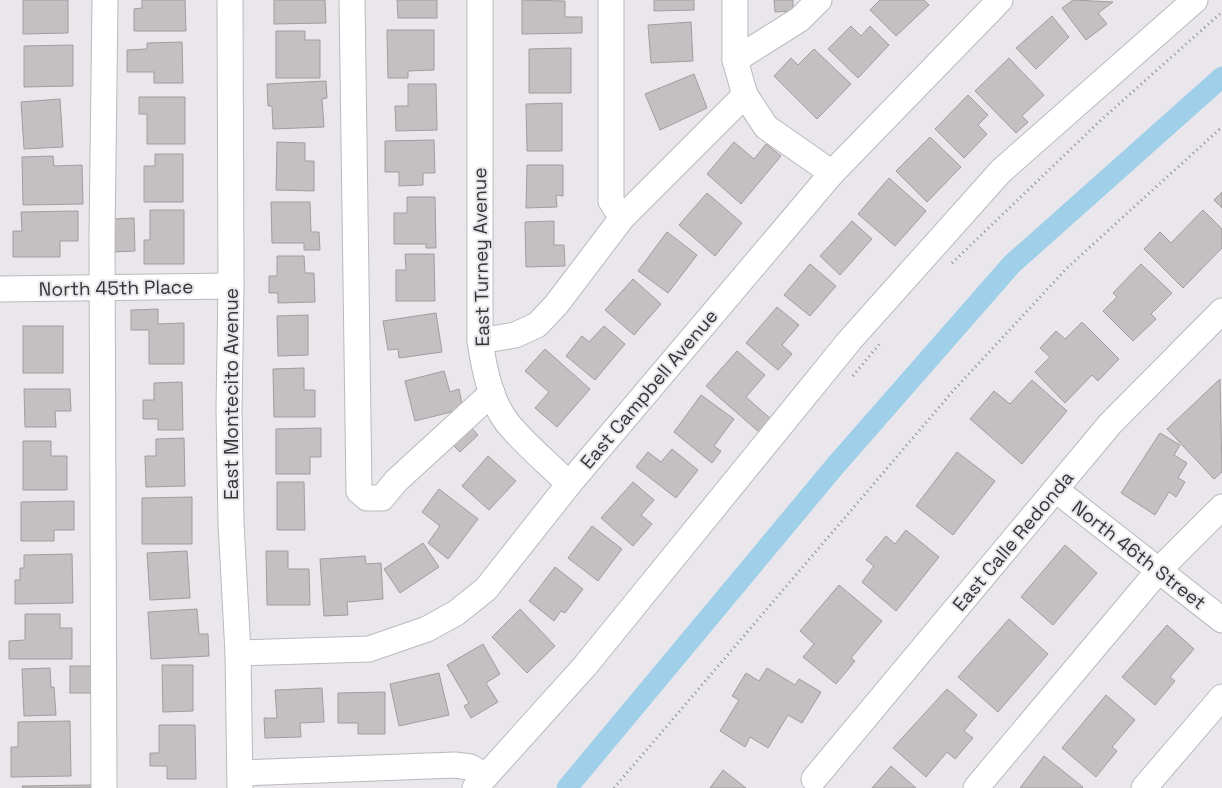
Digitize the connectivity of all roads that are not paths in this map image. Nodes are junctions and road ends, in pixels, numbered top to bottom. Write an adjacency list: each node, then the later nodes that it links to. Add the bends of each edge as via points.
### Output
1 (105, 0): 15 (street)
2 (230, 0): 14 (street, East Montecito Avenue)
3 (352, 0): 19 (street, via 359,490 367,498 382,498 396,481)
4 (480, 0): 18 (street, East Turney Avenue)
5 (611, 0): 13 (street, via 611,201)
6 (735, 0): 10 (street)
7 (819, 0): 10 (street, via 800,19)
8 (1000, 0): 12 (street, East Campbell Avenue)
9 (1195, 0): 29 (street, via 1001,171 850,340 585,666)
10 (735, 60): 11 (street)
11 (745, 94): 12 (street, via 766,128); 13 (street)
12 (832, 173): 20 (street, East Campbell Avenue)
13 (622, 218): 18 (street, via 537,325 515,335)
14 (231, 286): 15 (street, North 45th Place); 25 (street, East Montecito Avenue, via 231,523)
15 (102, 288): 16 (street, North 45th Place); 30 (street)
16 (0, 289)
17 (1222, 311): 21 (street, East Calle Redonda, via 1110,424)
18 (480, 341): 19 (street, East Turney Avenue)
19 (492, 393): 20 (street, East Turney Avenue, via 506,421)
20 (569, 484): 25 (street, East Campbell Avenue, via 486,589 456,613 427,629 369,649)
21 (1056, 490): 23 (street, North 46th Street); 27 (street, East Calle Redonda)
22 (1222, 508): 23 (street)
23 (1159, 570): 24 (street, North 46th Street); 31 (street)
24 (1222, 620)
25 (238, 653): 28 (street, East Montecito Avenue)
26 (1222, 697): 32 (street)
27 (814, 779)
28 (240, 780): 29 (street, via 455,765 470,767)
29 (480, 782)
30 (104, 788)
31 (976, 788)
32 (1144, 788)

